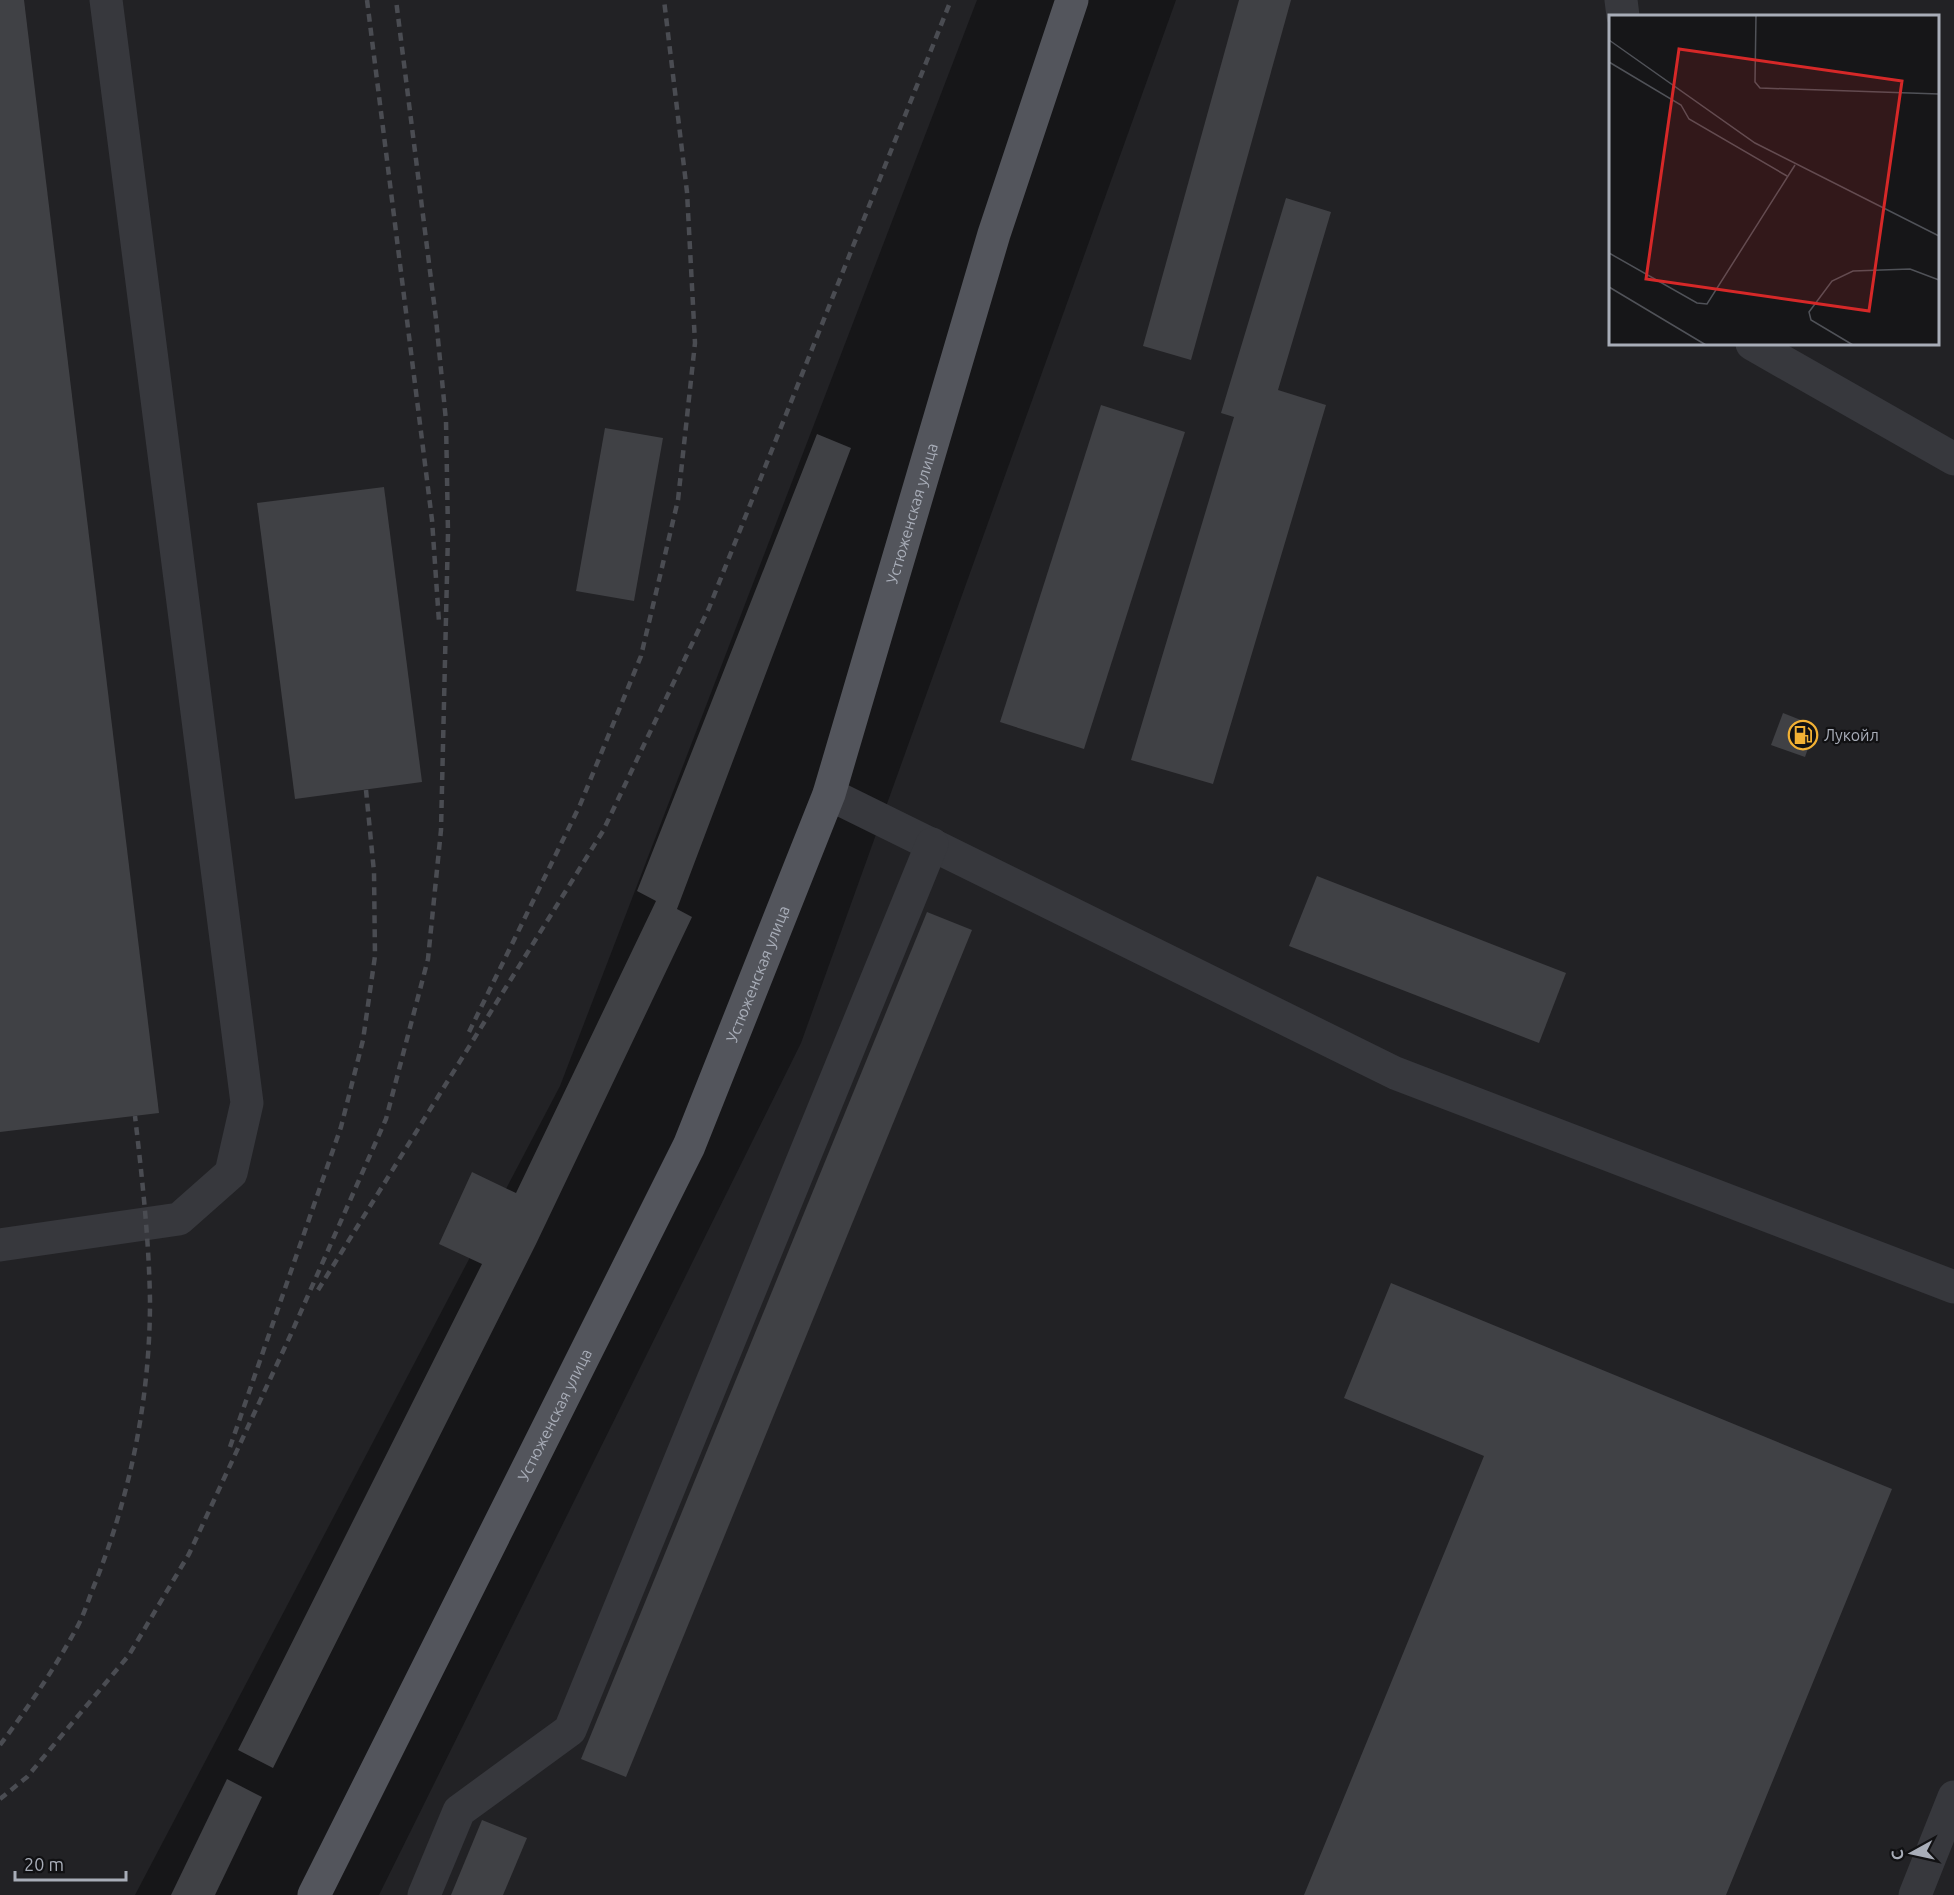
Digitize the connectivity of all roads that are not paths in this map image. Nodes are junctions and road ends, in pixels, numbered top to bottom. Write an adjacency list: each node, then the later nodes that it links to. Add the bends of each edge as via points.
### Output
1 (106, 0): 9 (lane, via 247,1103 231,1173 179,1219)
2 (1072, 0): 7 (main road, Устюженская улица, via 994,234)
3 (1621, 0): 4 (lane)
4 (1623, 15)
5 (1754, 345): 6 (lane)
6 (1954, 459)
7 (829, 794): 8 (lane); 12 (main road, Устюженская улица, via 690,1146)
8 (932, 844): 10 (lane, via 1395,1073); 13 (lane, via 570,1730 459,1811)
9 (0, 1245)
10 (1954, 1287)
11 (1954, 1797): 14 (lane)
12 (314, 1895)
13 (424, 1895)
14 (1915, 1895)

